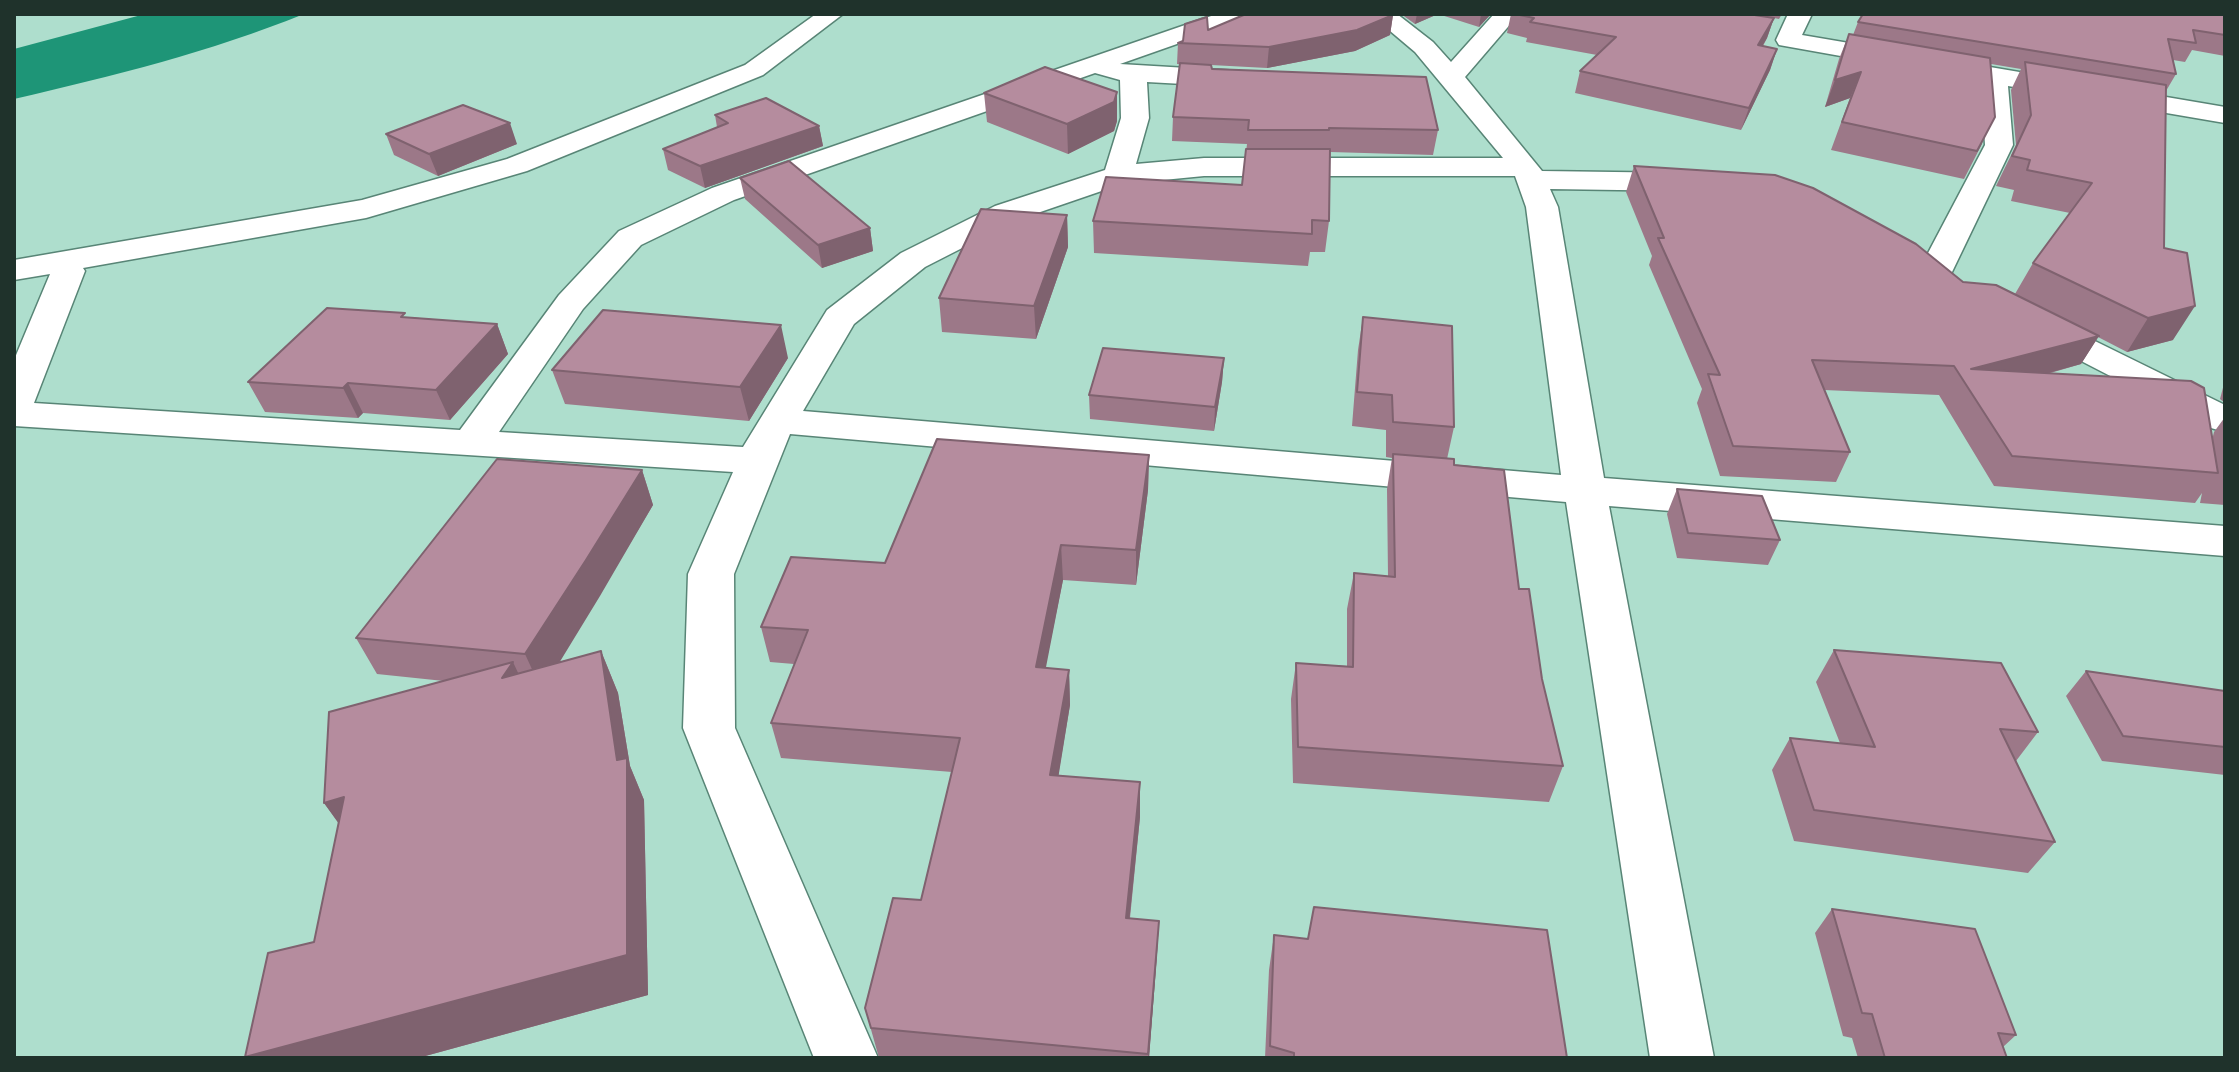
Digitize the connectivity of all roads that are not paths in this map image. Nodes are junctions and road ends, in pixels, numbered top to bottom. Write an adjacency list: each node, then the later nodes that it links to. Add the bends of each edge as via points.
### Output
1 (831, 14): 19 (street, via 754,70 738,90 517,165 366,209)
2 (1240, 14): 7 (street)
3 (1382, 14): 11 (street, via 1424,47)
4 (1507, 14): 11 (street)
5 (1796, 23): 6 (street); 9 (street, via 1788,40)
6 (1760, 27)
7 (1091, 67): 8 (street); 14 (street)
8 (1133, 74): 10 (street); 16 (street, via 1135,118)
9 (1994, 77): 12 (street); 18 (street, via 1999,145 1949,279)
10 (1257, 79)
11 (1446, 83): 15 (street)
12 (2225, 115)
13 (817, 128): 14 (street)
14 (857, 147): 26 (street, via 723,194 630,238 571,302)
15 (1530, 173): 16 (street, via 1204,167); 17 (street); 28 (street, via 1542,207)
16 (1118, 175): 25 (street, via 1006,213 913,260 840,318)
17 (1725, 184)
18 (1903, 252)
19 (14, 270)
20 (14, 281): 22 (street, via 68,271)
21 (2006, 308): 24 (street)
22 (14, 406)
23 (14, 414): 26 (street)
24 (2225, 420)
25 (778, 421): 27 (street); 28 (street)
26 (473, 440): 27 (street)
27 (759, 461): 30 (street, via 711,574 709,728)
28 (1587, 489): 29 (street); 31 (street)
29 (2225, 541)
30 (846, 1058)
31 (1682, 1058)

